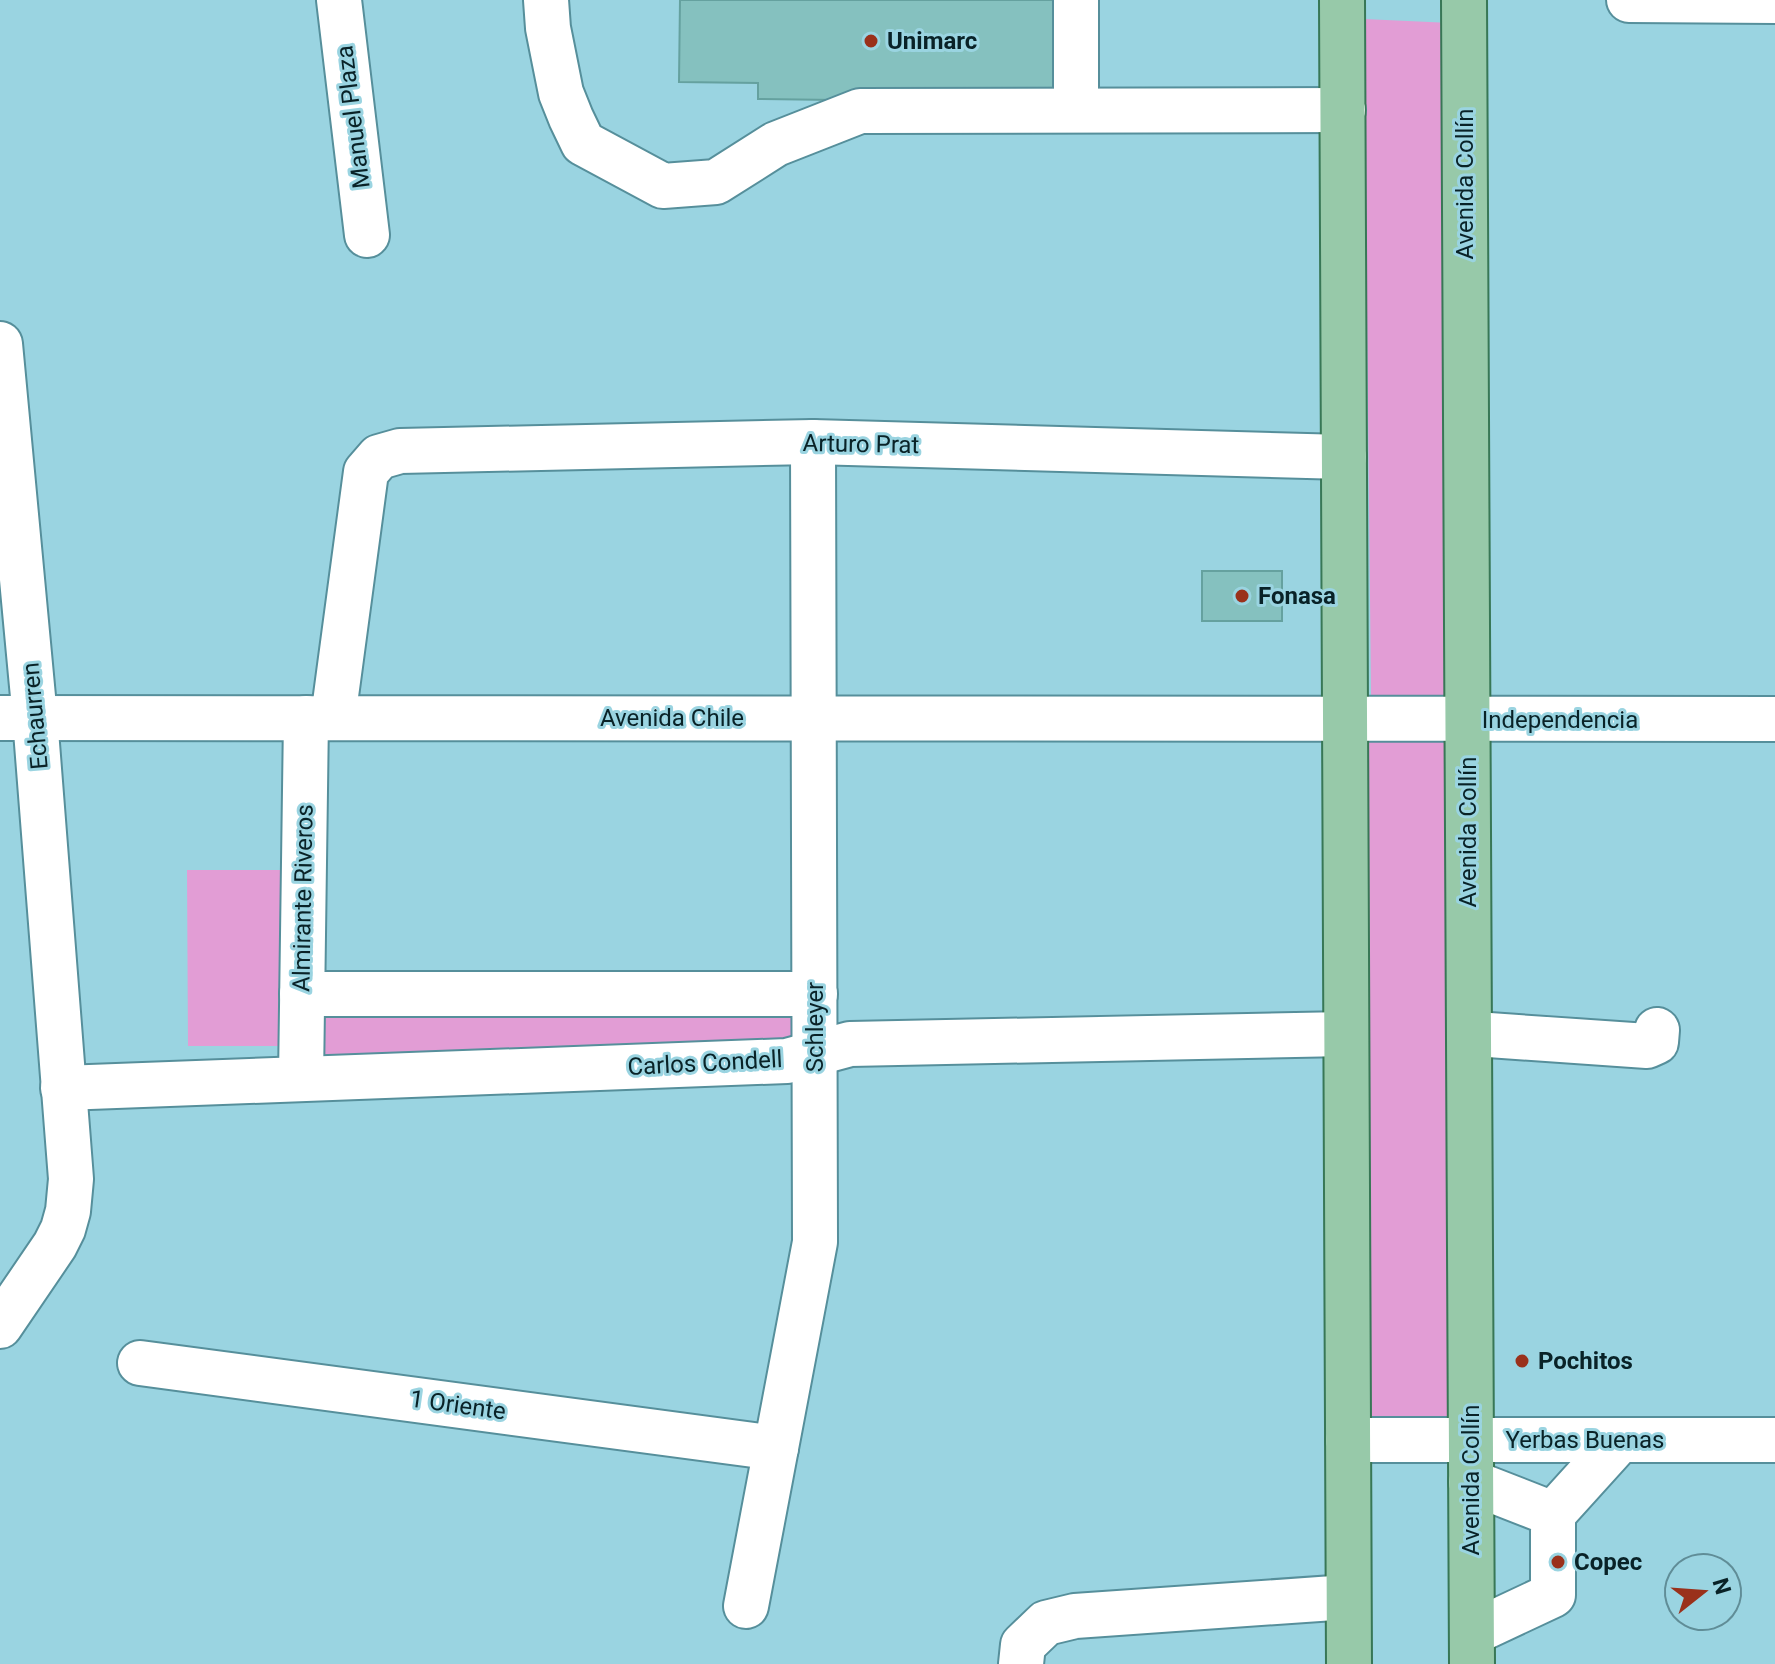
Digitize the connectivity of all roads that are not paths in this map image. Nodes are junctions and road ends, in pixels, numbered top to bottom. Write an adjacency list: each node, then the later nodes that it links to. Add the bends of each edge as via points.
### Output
1 (339, 0): 10 (street, Manuel Plaza)
2 (546, 0): 8 (street, via 561,93 583,143 663,186 716,182 776,144 860,111)
3 (1076, 0): 8 (street)
4 (1342, 0): 9 (main road)
5 (1464, 0): 20 (main road, Avenida Collín)
6 (1629, 0): 7 (street)
7 (1775, 1)
8 (1076, 109): 9 (street)
9 (1343, 110): 14 (main road)
10 (367, 235)
11 (0, 344): 15 (street, Echaurren)
12 (813, 442): 13 (street, Arturo Prat, via 400,451); 14 (street, Arturo Prat); 17 (street, Schleyer)
13 (379, 457): 16 (street, Almirante Riveros, via 366,472)
14 (1344, 457): 18 (main road)
15 (18, 718): 16 (street, Avenida Chile); 28 (street, Echaurren)
16 (319, 718): 17 (street, Avenida Chile); 21 (street, Almirante Riveros)
17 (814, 718): 18 (street, Avenida Chile); 22 (street, Schleyer)
18 (1345, 719): 20 (street, Independencia); 24 (main road)
19 (1775, 719): 20 (street, Independencia)
20 (1467, 720): 25 (main road, Avenida Collín)
21 (302, 994): 22 (street); 27 (street, Almirante Riveros)
22 (815, 994): 26 (street, Schleyer)
23 (1657, 1030): 25 (street, via 1656,1042 1647,1046)
24 (1346, 1034): 26 (street, Carlos Condell, via 850,1044); 31 (main road)
25 (1469, 1036): 35 (main road, Avenida Collín)
26 (815, 1053): 27 (street, Carlos Condell, via 787,1061); 34 (street, Schleyer, via 815,1242)
27 (301, 1079): 28 (street, Carlos Condell)
28 (63, 1088): 29 (street, via 71,1179 68,1211 55,1245)
29 (0, 1326)
30 (140, 1363): 34 (street, 1 Oriente)
31 (1348, 1440): 35 (street, Yerbas Buenas); 37 (main road)
32 (1620, 1440): 33 (street, Yerbas Buenas); 35 (street, Yerbas Buenas); 36 (street)
33 (1775, 1440)
34 (776, 1448): 38 (street, Schleyer)
35 (1471, 1461): 36 (street); 39 (main road, Avenida Collín)
36 (1553, 1514): 39 (street, via 1553,1595)
37 (1348, 1597): 40 (street, via 1075,1616 1046,1623 1023,1645); 41 (main road)
38 (746, 1606)
39 (1472, 1649)
40 (1021, 1664)
41 (1349, 1664)

